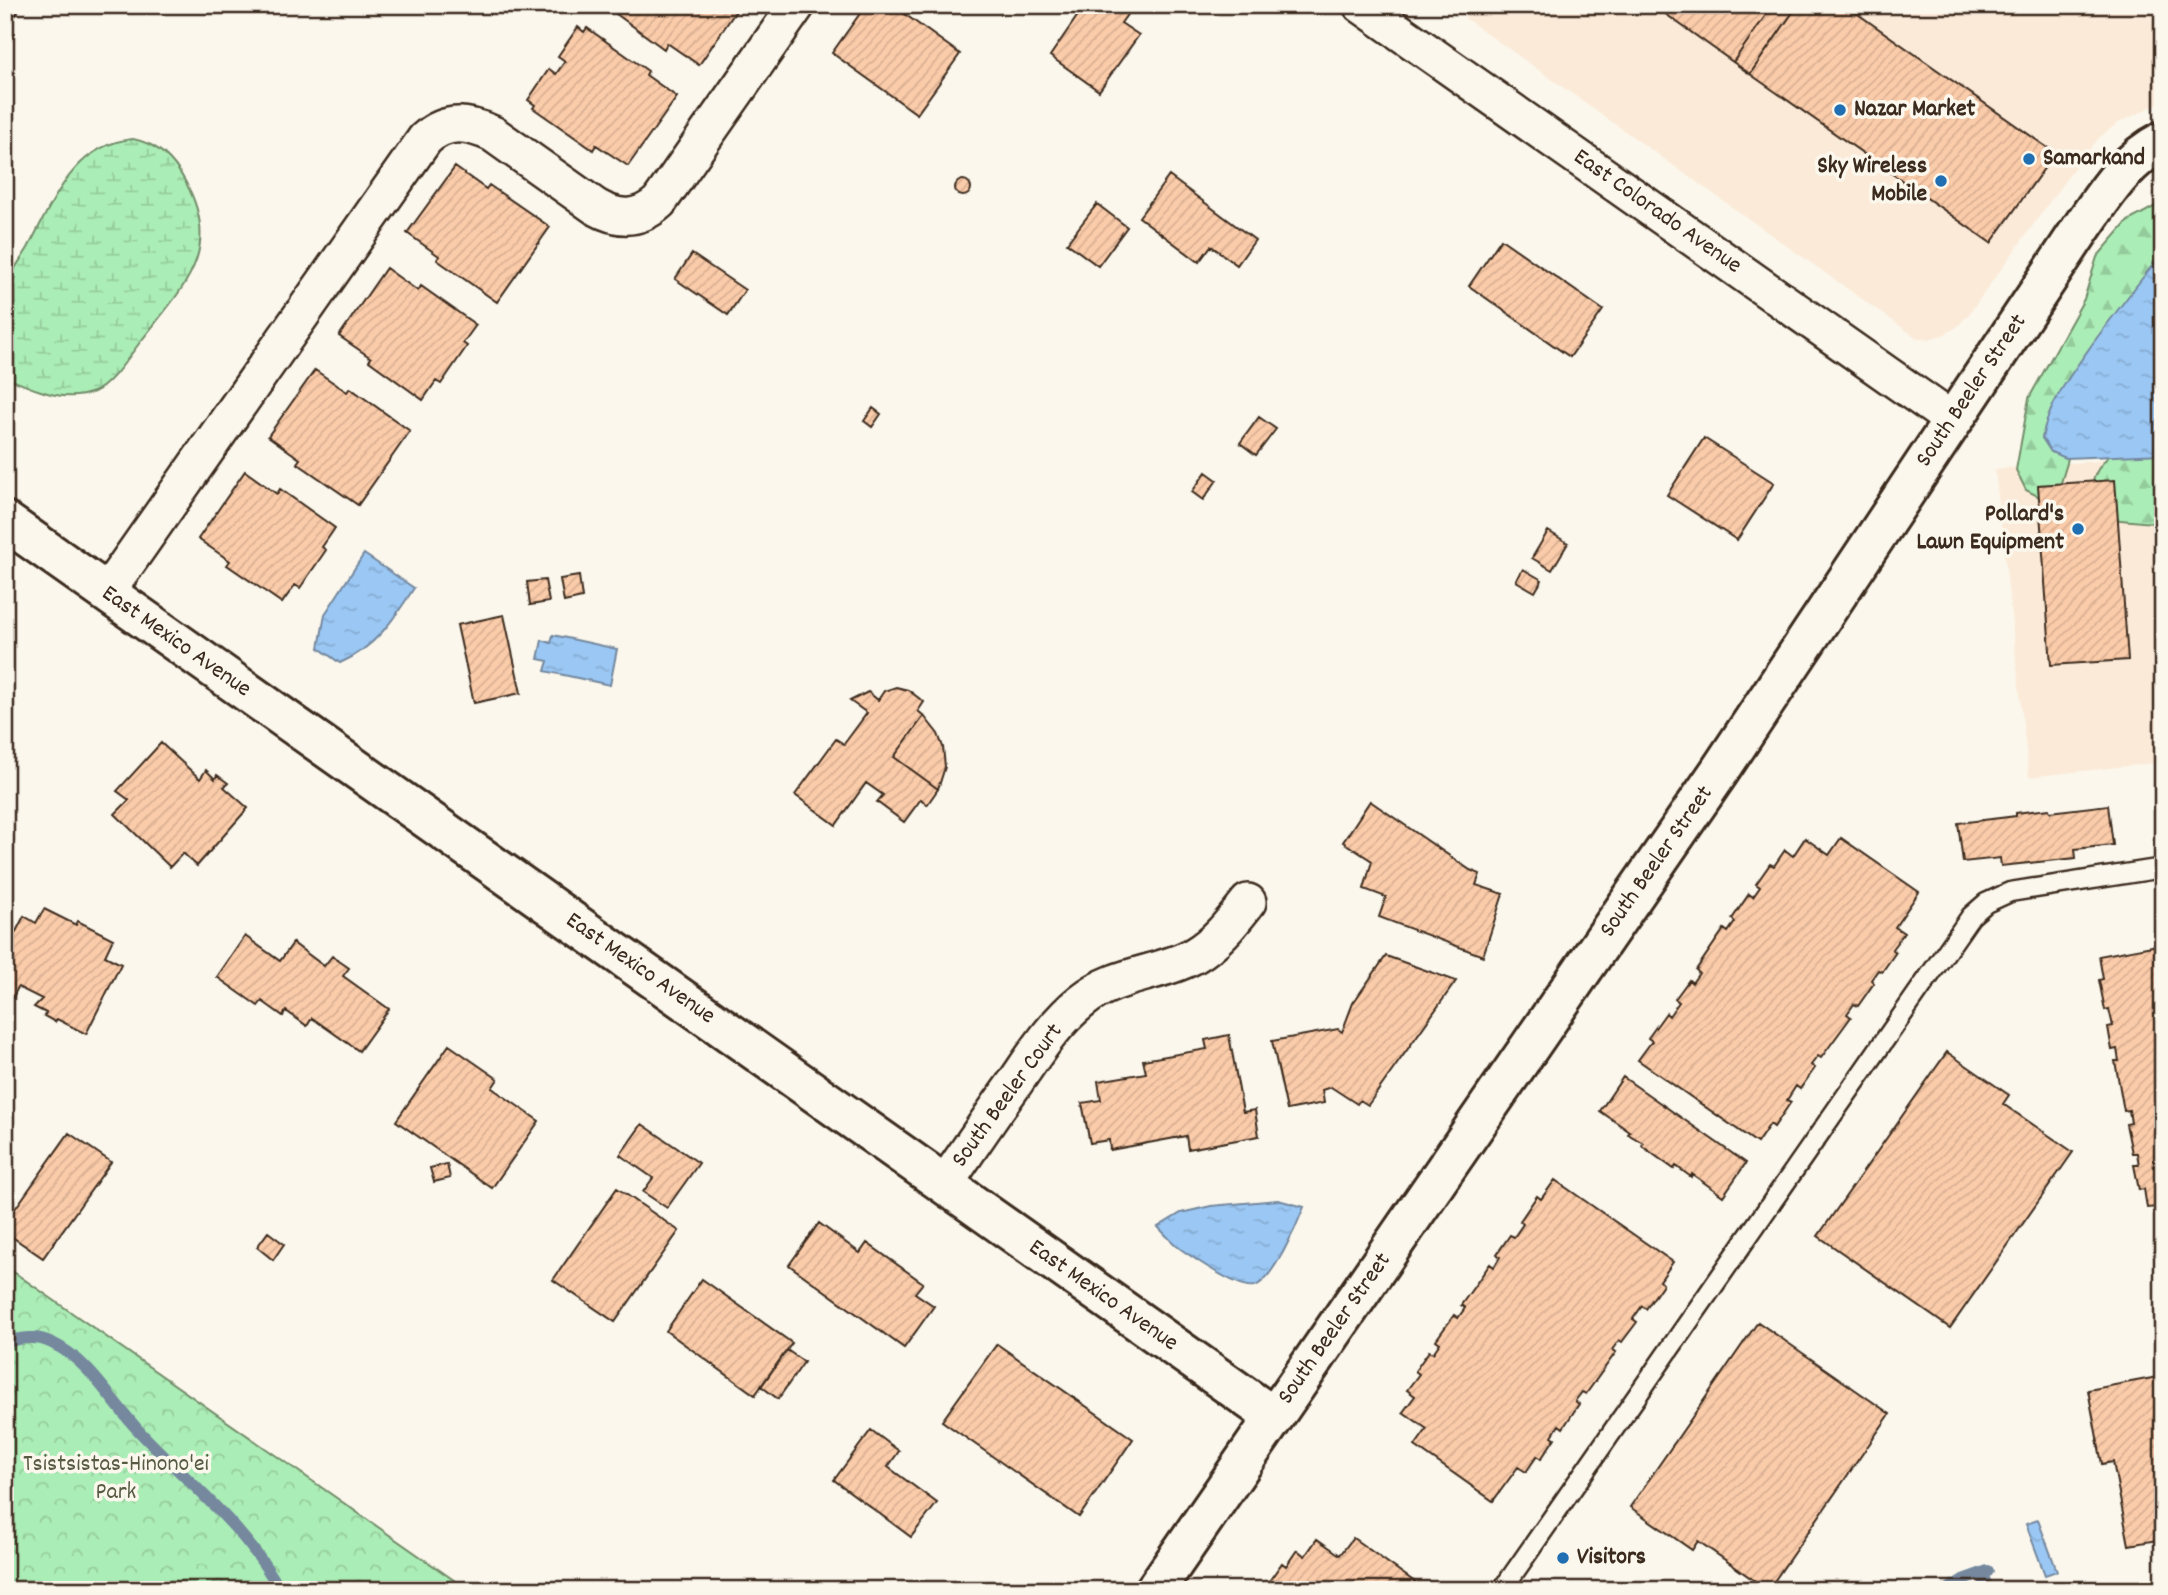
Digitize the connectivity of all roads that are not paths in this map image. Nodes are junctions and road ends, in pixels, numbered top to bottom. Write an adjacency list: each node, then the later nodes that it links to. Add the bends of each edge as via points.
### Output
1 (797, 5): 8 (street, via 659,202 638,217 601,210 480,128 447,125 434,131)
2 (1362, 5): 6 (street, East Colorado Avenue)
3 (2163, 141): 5 (street, South Beeler Street, via 2146,149 2126,168)
4 (2163, 170): 5 (street, via 2126,190)
5 (2080, 230): 6 (street, South Beeler Street)
6 (1952, 420): 12 (street, South Beeler Street, via 1719,772)
7 (5, 521): 8 (street, East Mexico Avenue)
8 (107, 592): 11 (street, East Mexico Avenue)
9 (2163, 868): 14 (lane, via 2010,892 1971,916)
10 (1248, 902): 11 (street, South Beeler Court, via 1224,932 1194,956 1108,984 1075,1007 1041,1044)
11 (945, 1184): 12 (street, East Mexico Avenue)
12 (1274, 1417): 13 (street, South Beeler Street)
13 (1155, 1590)
14 (1502, 1590)

